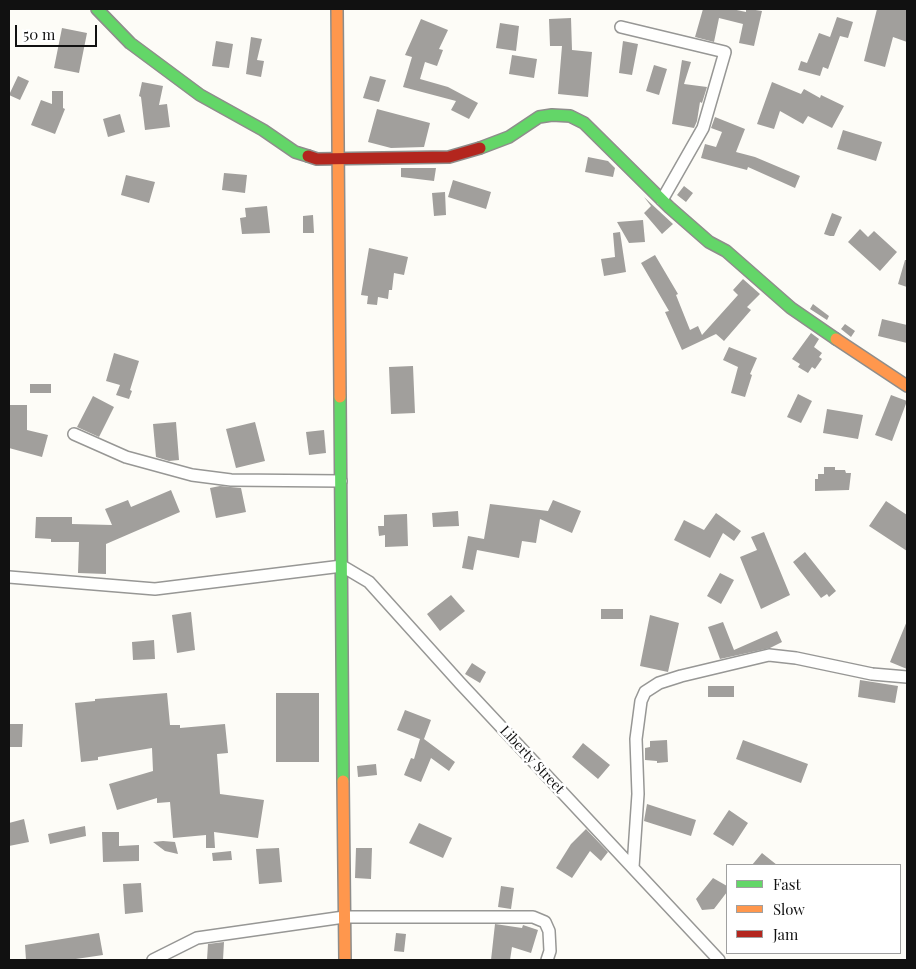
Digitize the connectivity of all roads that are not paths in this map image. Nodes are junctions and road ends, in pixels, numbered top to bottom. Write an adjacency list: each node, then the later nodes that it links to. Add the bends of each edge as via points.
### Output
1 (98, 9): 4 (street, via 130,44 200,95 295,152 317,159)
2 (337, 9): 4 (street)
3 (621, 27): 5 (street, via 725,52 703,128)
4 (339, 159): 5 (street, via 448,157 509,137 539,117 570,116 584,123); 8 (street)
5 (662, 200): 6 (street, via 791,308)
6 (907, 386)
7 (74, 434): 8 (street, via 126,457 192,475 231,480)
8 (341, 481): 9 (street)
9 (342, 566): 10 (street, via 155,589); 12 (street, Liberty Street, via 369,582); 13 (street)
10 (9, 577)
11 (907, 677): 12 (street, via 872,674 769,655 681,676 658,683 645,692 636,739 638,794)
12 (634, 867): 17 (street, Liberty Street)
13 (344, 917): 14 (street, via 197,938); 15 (street); 16 (street, via 533,917 545,922 549,931)
14 (154, 960)
15 (345, 960)
16 (547, 960)
17 (719, 960)

